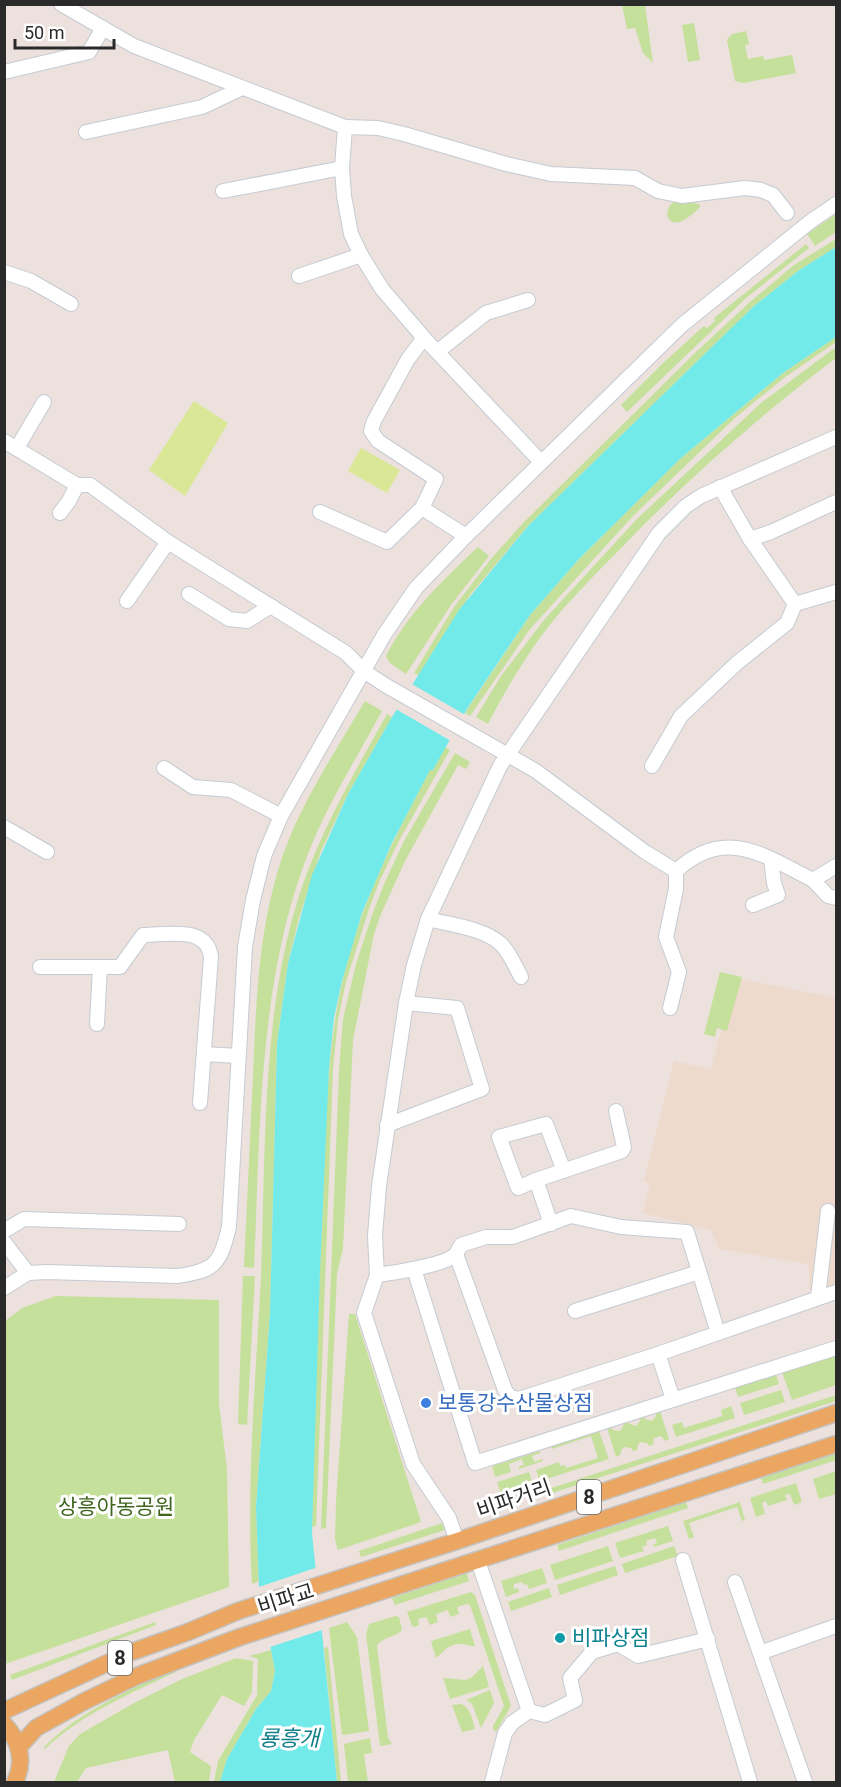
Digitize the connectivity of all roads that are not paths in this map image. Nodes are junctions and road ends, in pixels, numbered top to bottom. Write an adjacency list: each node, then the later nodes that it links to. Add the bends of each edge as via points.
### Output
1 (61, 4): 2 (street)
2 (103, 28): 3 (street, via 89,52); 4 (street, via 134,46)
3 (4, 72)
4 (240, 89): 5 (street); 6 (street, via 202,107)
5 (345, 128): 7 (street); 10 (street, via 378,128 551,174 635,178 658,191 682,196 745,188 761,190 772,195)
6 (86, 132)
7 (342, 168): 8 (street); 11 (street, via 351,234)
8 (223, 191)
9 (837, 204): 22 (street, via 682,325)
10 (787, 213)
11 (361, 255): 13 (street); 16 (street, via 382,289)
12 (4, 272): 15 (street, via 31,281)
13 (299, 276)
14 (528, 300): 17 (street, via 486,313)
15 (71, 304)
16 (423, 338): 17 (street); 26 (street, via 371,431 378,441 436,479)
17 (437, 352): 22 (street)
18 (44, 402): 21 (street)
19 (837, 437): 24 (street)
20 (4, 441): 21 (street)
21 (17, 448): 23 (street)
22 (542, 462): 29 (street)
23 (76, 485): 28 (street); 31 (street, via 90,485)
24 (720, 487): 30 (street); 38 (street, via 686,506 659,533)
25 (837, 501): 30 (street)
26 (422, 508): 27 (street, via 387,542); 29 (street)
27 (320, 512)
28 (60, 513)
29 (465, 536): 37 (street, via 416,588)
30 (750, 539): 35 (street)
31 (168, 542): 34 (street); 36 (street)
32 (837, 592): 35 (street)
33 (189, 594): 36 (street, via 229,619 247,621)
34 (127, 601)
35 (795, 604): 39 (street, via 787,623 681,716)
36 (271, 606): 37 (street, via 346,653)
37 (364, 670): 38 (street); 41 (street)
38 (506, 755): 46 (street, via 536,771); 50 (street)
39 (652, 766)
40 (164, 768): 41 (street, via 193,787 231,790)
41 (281, 816): 58 (street, via 264,856 253,900 245,947)
42 (4, 827): 43 (street)
43 (47, 852)
44 (771, 859): 46 (street, via 738,847 719,846 689,859); 47 (street); 49 (street, via 778,895)
45 (837, 866): 47 (street)
46 (676, 871): 55 (street, via 666,937 679,972)
47 (813, 880): 48 (street, via 828,896)
48 (837, 898)
49 (753, 905)
50 (428, 919): 53 (street, via 483,934 500,943); 54 (street)
51 (40, 967): 52 (street)
52 (100, 967): 56 (street); 57 (street, via 120,967 143,935 194,935 204,940 211,957)
53 (521, 977)
54 (406, 1004): 61 (street); 61 (street, via 457,1008 482,1089)
55 (670, 1008)
56 (97, 1024)
57 (204, 1054): 58 (street); 59 (street)
58 (238, 1056): 72 (street, via 228,1227 215,1264 197,1273 177,1276)
59 (200, 1103)
60 (616, 1111): 62 (street, via 622,1151)
61 (387, 1125): 73 (street, via 375,1236)
62 (564, 1171): 63 (street); 63 (street, via 546,1124 499,1137 518,1188)
63 (536, 1180): 66 (street)
64 (828, 1211): 76 (street)
65 (179, 1224): 67 (street, via 24,1219)
66 (551, 1224): 69 (street, via 513,1237 486,1237 461,1245); 71 (street, via 571,1216 621,1227 687,1232)
67 (4, 1231)
68 (4, 1242): 72 (street)
69 (456, 1254): 70 (street); 80 (street, via 510,1397 519,1399)
70 (414, 1269): 73 (street); 81 (street, via 476,1462)
71 (699, 1272): 77 (street); 78 (street)
72 (28, 1274): 74 (street)
73 (377, 1275): 84 (street, via 364,1313 413,1464 449,1518)
74 (4, 1288)
75 (837, 1292): 76 (street)
76 (818, 1297): 78 (street)
77 (575, 1311)
78 (718, 1334): 80 (street)
79 (837, 1348): 81 (street)
80 (658, 1354): 81 (street)
81 (673, 1399)
82 (837, 1413): 84 (main road, 비파거리 / 8)
83 (837, 1444): 86 (main road, 8)
84 (457, 1542): 87 (main road, 비파거리 / 8)
85 (683, 1560): 90 (street)
86 (478, 1561): 93 (street); 95 (main road, 비파교 / 8, via 240,1637 138,1677 36,1728)
87 (341, 1578): 92 (main road, 비파교 / 8, via 238,1611 129,1653)
88 (735, 1582): 91 (street)
89 (837, 1626): 91 (street)
90 (708, 1639): 93 (street, via 638,1656 618,1644 592,1652 570,1678 575,1701 545,1715); 98 (street)
91 (760, 1653): 99 (street)
92 (4, 1711)
93 (529, 1711): 97 (street, via 505,1733)
94 (4, 1724): 95 (main road)
95 (19, 1747): 96 (main road, via 20,1773)
96 (15, 1782)
97 (492, 1782)
98 (750, 1782)
99 (805, 1782)

